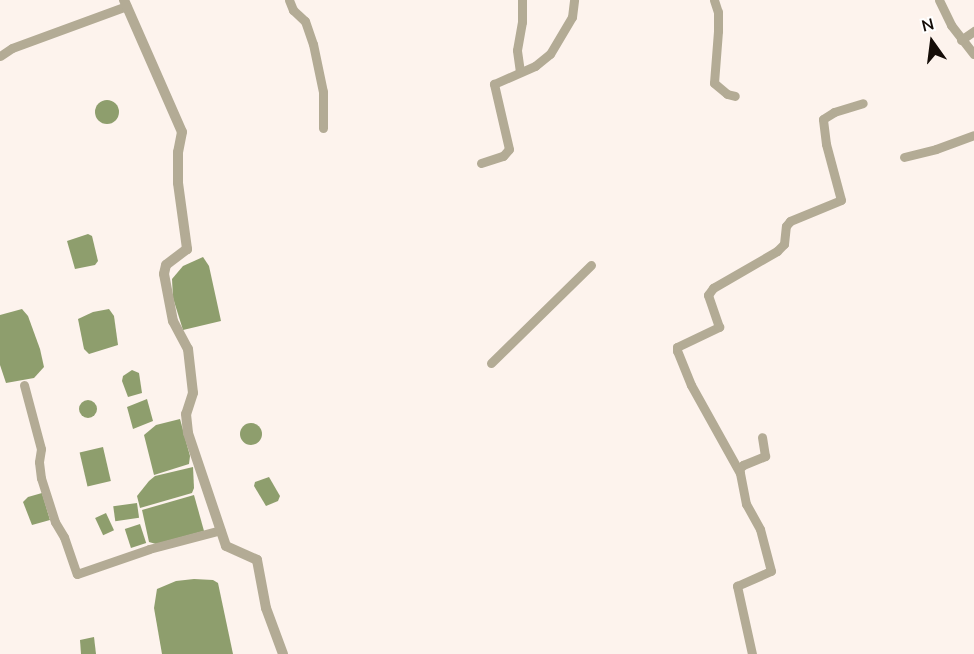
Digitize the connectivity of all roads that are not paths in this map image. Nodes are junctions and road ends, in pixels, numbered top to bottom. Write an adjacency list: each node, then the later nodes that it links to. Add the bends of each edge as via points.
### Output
1 (289, 0): 14 (street, via 305,21 313,44 323,92)
2 (522, 0): 11 (street, via 517,50)
3 (574, 0): 11 (street, via 572,17 550,54)
4 (714, 0): 12 (street, via 718,12 714,83)
5 (939, 0): 8 (street)
6 (126, 3): 10 (street); 23 (street, via 182,132 178,183 187,249 166,265 164,274 173,321 188,349 193,393 186,414 188,432)
7 (974, 31): 8 (street)
8 (961, 40): 9 (street)
9 (974, 54)
10 (0, 56)
11 (520, 72): 17 (street, via 493,86 508,152)
12 (735, 96)
13 (863, 103): 22 (street, via 823,119 841,200 789,221 784,244 777,251 713,288 708,295 719,327 677,347 691,385)
14 (323, 128)
15 (974, 135): 16 (street)
16 (904, 157)
17 (481, 163)
18 (591, 265): 19 (street)
19 (491, 363)
20 (24, 385): 23 (street, via 41,449 41,478 77,574)
21 (762, 437): 22 (street, via 765,456 743,465)
22 (740, 473): 25 (street, via 746,504 760,529 771,571 737,586)
23 (221, 530): 24 (street, via 228,548 257,560 271,628)
24 (283, 654)
25 (752, 654)

